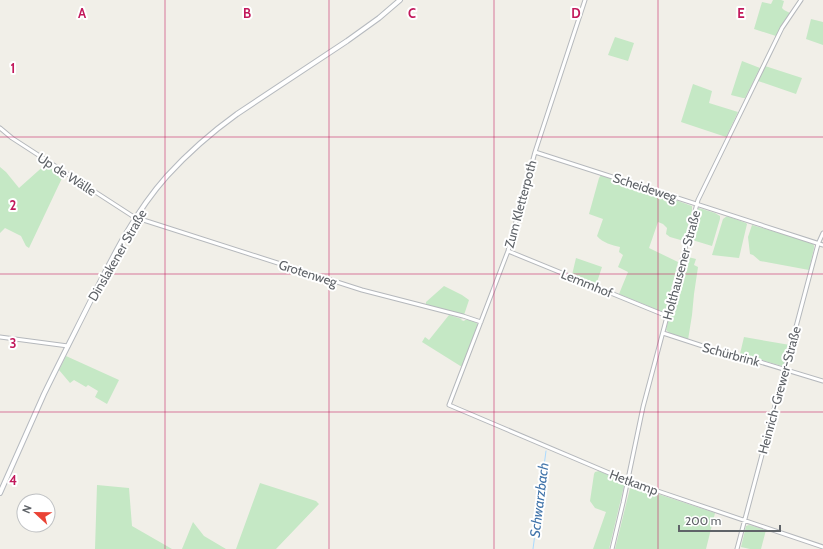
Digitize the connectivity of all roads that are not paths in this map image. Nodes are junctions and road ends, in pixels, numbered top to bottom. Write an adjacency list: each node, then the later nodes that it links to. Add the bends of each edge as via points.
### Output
1 (400, 0): 7 (main road, Dinslakener Straße, via 347,42 237,114 205,139 167,177)
2 (585, 0): 5 (street, Zum Kletterpoth)
3 (801, 0): 6 (street, Holthausener Straße, via 782,28)
4 (0, 128): 7 (street, Up de Wälle)
5 (535, 152): 6 (street, Scheideweg); 11 (street, Zum Kletterpoth)
6 (696, 204): 9 (street, Scheideweg); 12 (street, Holthausener Straße)
7 (136, 218): 13 (street, Grotenweg, via 356,288); 16 (main road, Dinslakener Straße, via 108,266)
8 (823, 233): 9 (street, Heinrich-Grewer-Straße)
9 (818, 244): 10 (street, Scheideweg); 17 (street, Heinrich-Grewer-Straße)
10 (823, 245)
11 (508, 251): 12 (street, Lemmhof); 13 (street, Zum Kletterpoth)
12 (667, 316): 14 (street, Holthausener Straße)
13 (481, 322): 19 (street, Zum Kletterpoth)
14 (663, 332): 17 (street, Schürbrink, via 718,351); 20 (street, Holthausener Straße, via 643,406)
15 (0, 337): 16 (street)
16 (68, 346): 21 (main road, Dinslakener Straße)
17 (785, 369): 18 (street, Schürbrink); 22 (street, Heinrich-Grewer-Straße)
18 (823, 381)
19 (449, 406): 20 (street, Hetkamp)
20 (628, 482): 22 (street, Hetkamp); 24 (street, Holthausener Straße)
21 (0, 493)
22 (744, 521): 23 (street, Hetkamp); 25 (street, Heinrich-Grewer-Straße)
23 (823, 547)
24 (612, 549)
25 (737, 549)

